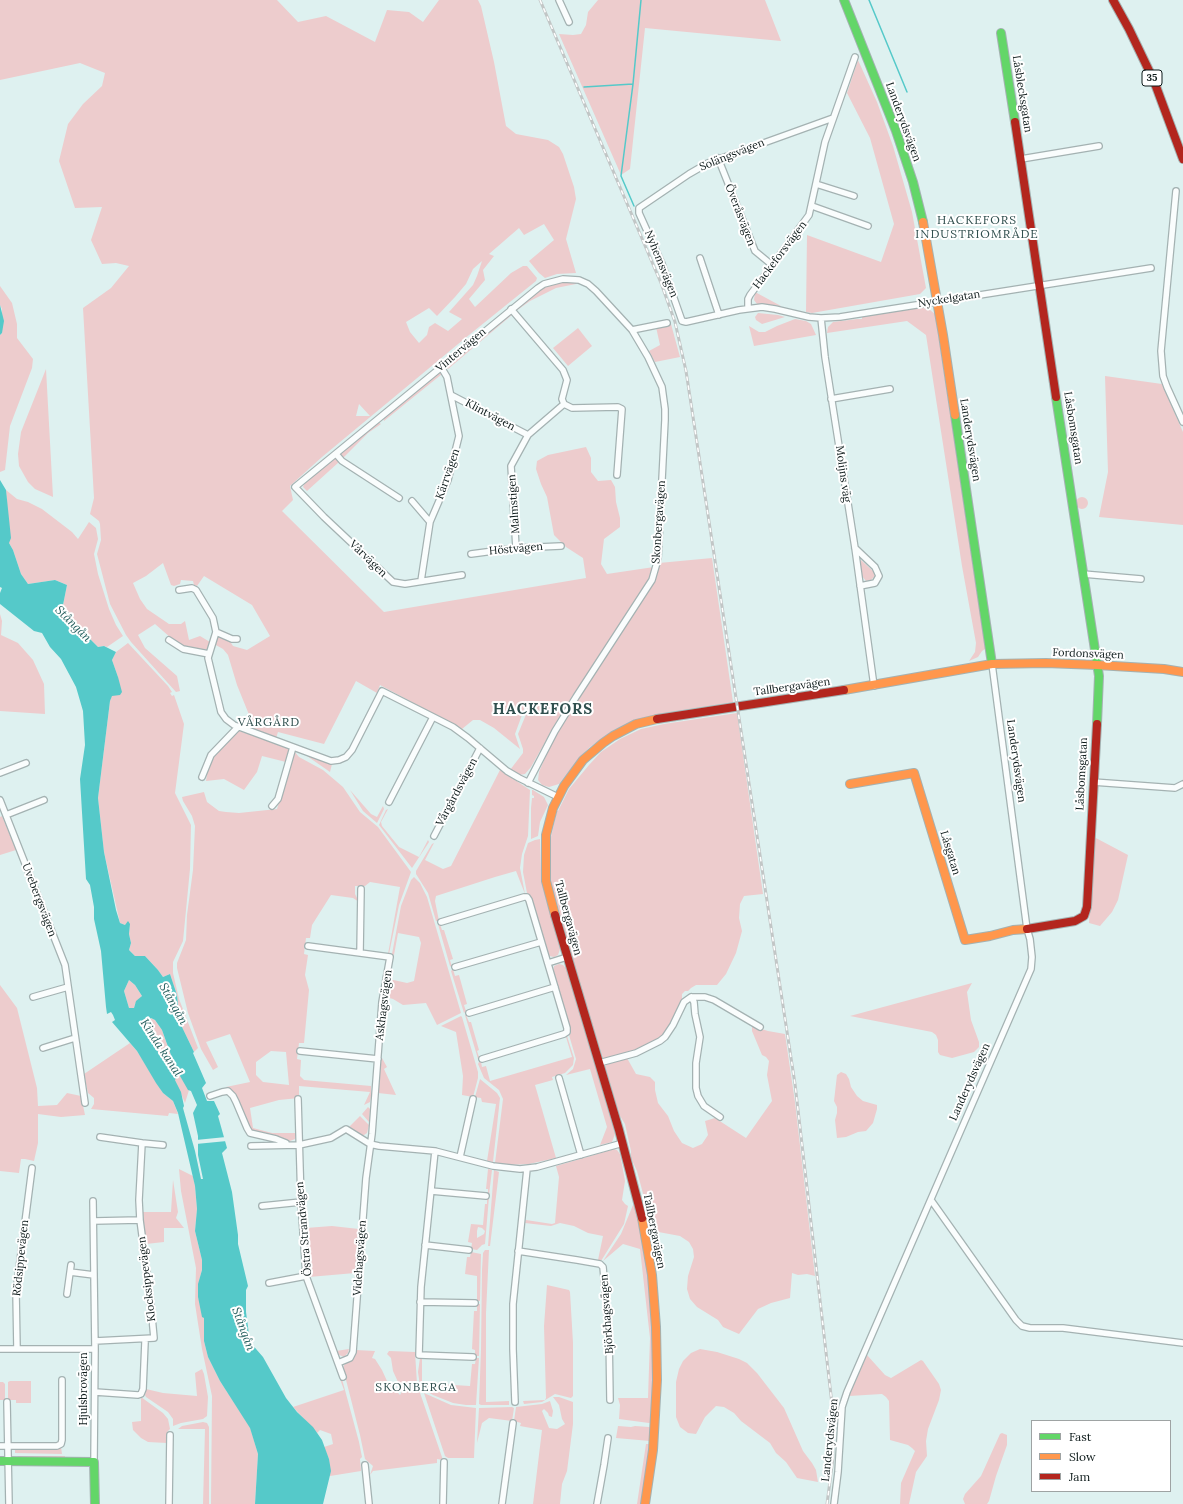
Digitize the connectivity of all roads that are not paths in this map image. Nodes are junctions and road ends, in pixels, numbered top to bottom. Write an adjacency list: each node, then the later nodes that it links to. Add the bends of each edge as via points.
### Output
1 (559, 0): 5 (street)
2 (844, 0): 24 (street, Landerydsvägen, via 905,156 926,236)
3 (1113, 0): 13 (street, 35, via 1154,80)
4 (1120, 0): 9 (street, 35, via 1159,78)
5 (569, 22)
6 (1001, 32): 12 (street, Låsblecksgatan)
7 (855, 57): 8 (street, Hackeforsvägen)
8 (833, 118): 11 (street, Solängsvägen); 14 (street, Hackeforsvägen)
9 (1183, 144)
10 (1099, 146): 12 (street)
11 (718, 158): 18 (street, Solängsvägen, via 700,167); 21 (street, Överåsvägen, via 755,251)
12 (1021, 159): 23 (street, Låsblecksgatan)
13 (1183, 159)
14 (816, 184): 16 (street); 17 (street, Hackeforsvägen)
15 (1176, 191): 36 (street, via 1161,351 1167,387)
16 (854, 196)
17 (812, 206): 19 (street); 21 (street, Hackeforsvägen, via 809,215)
18 (639, 208): 27 (street, Nyhemsvägen, via 682,321)
19 (868, 226)
20 (700, 258): 27 (street)
21 (772, 265): 25 (street, Hackeforsvägen, via 750,295)
22 (1151, 268): 23 (street, Nyckelgatan)
23 (1040, 285): 24 (street, Nyckelgatan); 48 (street, Låsbomsgatan)
24 (938, 301): 28 (street, Nyckelgatan); 58 (street, Landerydsvägen)
25 (748, 308): 27 (street); 28 (street, Nyckelgatan, via 768,308)
26 (511, 310): 30 (street, Vintervägen, via 544,284 574,279 592,288); 31 (street, Vintervägen); 35 (street, via 565,373 567,380 562,399)
27 (719, 315)
28 (821, 318): 34 (street, Molijns väg)
29 (667, 323): 30 (street)
30 (632, 330): 70 (street, Skonbergavägen, via 659,379 665,409 657,564 652,580 555,731)
31 (441, 367): 33 (street, Kärrvägen, via 447,377); 38 (street, Vintervägen)
32 (890, 390): 34 (street)
33 (451, 395): 37 (street, Klintvägen); 43 (street, Kärrvägen, via 459,430 458,442 448,480)
34 (832, 399): 46 (street, Molijns väg)
35 (564, 404): 37 (street, Malmstigen); 39 (street, via 572,408 622,409)
36 (1183, 422)
37 (528, 435): 45 (street, Malmstigen, via 511,466)
38 (336, 454): 40 (street, Vintervägen); 41 (street, via 342,461)
39 (617, 475)
40 (295, 487): 51 (street, Vårvägen, via 390,580 401,584)
41 (399, 498)
42 (412, 501): 43 (street)
43 (430, 522): 51 (street, Kärrvägen)
44 (561, 546): 45 (street, Höstvägen)
45 (516, 548): 47 (street, Höstvägen)
46 (855, 548): 52 (street, Molijns väg); 52 (street, via 875,567 879,576 875,583)
47 (471, 554)
48 (1084, 574): 50 (street); 59 (street, Låsbomsgatan)
49 (462, 575): 51 (street, Vårvägen)
50 (1141, 579)
51 (421, 581)
52 (860, 586): 61 (street, Molijns väg)
53 (179, 590): 54 (street, via 196,590 213,618)
54 (216, 632): 55 (street); 57 (street, Vårgårdsvägen)
55 (237, 639)
56 (169, 640): 57 (street, via 183,649)
57 (209, 654): 63 (street, Vårgårdsvägen, via 221,712 229,722)
58 (992, 664): 59 (street, Fordonsvägen); 61 (street, Tallbergavägen); 82 (street, Landerydsvägen)
59 (1097, 665): 60 (street, Fordonsvägen); 69 (street, Låsbomsgatan, via 1099,676)
60 (1183, 672)
61 (874, 686): 73 (street, Tallbergavägen, via 685,714 636,724 591,752 569,777)
62 (433, 717): 64 (street, Vårgårdsvägen, via 382,691 346,757 331,761); 65 (street, Vårgårdsvägen, via 461,732); 76 (street)
63 (238, 727): 64 (street, Vårgårdsvägen); 68 (street, via 211,755)
64 (293, 747): 77 (street, via 278,799)
65 (480, 748): 70 (street, Vårgårdsvägen, via 508,771); 79 (street, Vårgårdsvägen)
66 (26, 763): 67 (street)
67 (0, 773)
68 (202, 777)
69 (1093, 782): 72 (street, via 1176,788); 82 (street, Låsbomsgatan, via 1086,912 1081,919 1075,921)
70 (528, 783): 73 (street, Vårgårdsvägen)
71 (850, 784): 82 (street, Låsgatan, via 914,773 965,940)
72 (1183, 784)
73 (558, 797): 86 (street, Tallbergavägen, via 546,834 545,870 551,903)
74 (0, 800): 78 (street, Uvebergsvägen)
75 (44, 800): 78 (street)
76 (389, 802)
77 (272, 806)
78 (6, 815): 89 (street, Uvebergsvägen, via 65,965)
79 (434, 836)
80 (361, 889): 85 (street)
81 (441, 922): 83 (street, via 525,897 529,900)
82 (1027, 929): 122 (street, Landerydsvägen, via 1032,957 1030,971)
83 (541, 942): 87 (street); 88 (street)
84 (308, 946): 85 (street, Askhagsvägen)
85 (360, 953): 98 (street, Askhagsvägen, via 390,957 382,1002)
86 (567, 957): 87 (street); 100 (street, Tallbergavägen)
87 (548, 963): 90 (street)
88 (455, 967)
89 (68, 987): 92 (street); 95 (street, Uvebergsvägen)
90 (555, 987): 93 (street); 99 (street, via 567,1028 566,1033)
91 (691, 996): 94 (street, via 714,1000); 100 (street, via 684,1002 673,1025 660,1041 636,1053); 106 (street, via 700,1037 696,1088 704,1106)
92 (32, 997)
93 (469, 1012)
94 (760, 1027)
95 (75, 1038): 96 (street); 105 (street, Uvebergsvägen)
96 (44, 1048)
97 (300, 1051): 98 (street)
98 (378, 1059): 111 (street, Askhagsvägen)
99 (482, 1059)
100 (599, 1063): 109 (street, Tallbergavägen)
101 (559, 1078): 116 (street)
102 (210, 1096): 110 (street, via 228,1091 250,1133)
103 (298, 1099): 113 (street, Östra Strandvägen)
104 (473, 1099): 117 (street)
105 (85, 1103)
106 (720, 1117)
107 (100, 1137): 108 (street)
108 (142, 1143): 112 (street); 126 (street, Klocksippevägen)
109 (623, 1143): 116 (street); 169 (street, Tallbergavägen, via 645,1232 652,1275 656,1327 655,1426)
110 (288, 1144): 113 (street); 114 (street)
111 (370, 1144): 113 (street, via 346,1129 331,1138); 115 (street); 146 (street, Videhagsvägen, via 353,1352 348,1360)
112 (163, 1145)
113 (298, 1145): 124 (street, Östra Strandvägen)
114 (250, 1146)
115 (435, 1151): 117 (street); 120 (street)
116 (581, 1155): 119 (street)
117 (460, 1157): 119 (street, via 503,1168)
118 (32, 1168): 144 (street, Rödsippevägen, via 16,1292)
119 (527, 1169): 130 (street)
120 (431, 1191): 121 (street); 128 (street)
121 (486, 1196)
122 (931, 1200): 141 (street, via 1022,1326 1071,1329); 170 (street, Landerydsvägen, via 844,1400)
123 (93, 1201): 127 (street, Hjulsbrovägen)
124 (301, 1202): 125 (street); 134 (street, Östra Strandvägen)
125 (262, 1206)
126 (140, 1220): 127 (street, Klocksippevägen); 139 (street, Klocksippevägen, via 154,1338)
127 (94, 1221): 133 (street, Hjulsbrovägen)
128 (425, 1245): 129 (street); 137 (street)
129 (469, 1250)
130 (518, 1251): 150 (street, Björkhagsvägen, via 600,1264 603,1267 609,1333); 152 (street, via 513,1318)
131 (71, 1265): 132 (street)
132 (70, 1272): 133 (street); 136 (street)
133 (94, 1275): 139 (street, Hjulsbrovägen)
134 (306, 1276): 135 (street); 146 (street, Östra Strandvägen)
135 (268, 1283)
136 (67, 1294)
137 (420, 1302): 138 (street); 145 (street, via 419,1355)
138 (475, 1303)
139 (95, 1341): 142 (street, Hjulsbrovägen)
140 (144, 1342): 149 (street, via 141,1394)
141 (1183, 1343)
142 (95, 1348): 144 (street); 149 (street, Hjulsbrovägen)
143 (0, 1349): 144 (street)
144 (17, 1349)
145 (473, 1357)
146 (338, 1363): 147 (street, Östra Strandvägen)
147 (343, 1377)
148 (62, 1380): 157 (street, via 61,1444)
149 (95, 1392): 159 (street, Hjulsbrovägen)
150 (610, 1400)
151 (7, 1402): 157 (street)
152 (515, 1402)
153 (513, 1423): 167 (street)
154 (170, 1435): 164 (street)
155 (608, 1438): 168 (street)
156 (0, 1446): 157 (street)
157 (8, 1446): 158 (street)
158 (4, 1461): 159 (street); 162 (street)
159 (94, 1462): 163 (street, Hjulsbrovägen)
160 (444, 1462): 166 (street)
161 (365, 1465): 165 (street)
162 (8, 1504)
163 (95, 1504)
164 (169, 1504)
165 (369, 1504)
166 (443, 1504)
167 (502, 1504)
168 (597, 1504)
169 (645, 1504)
170 (834, 1504)

